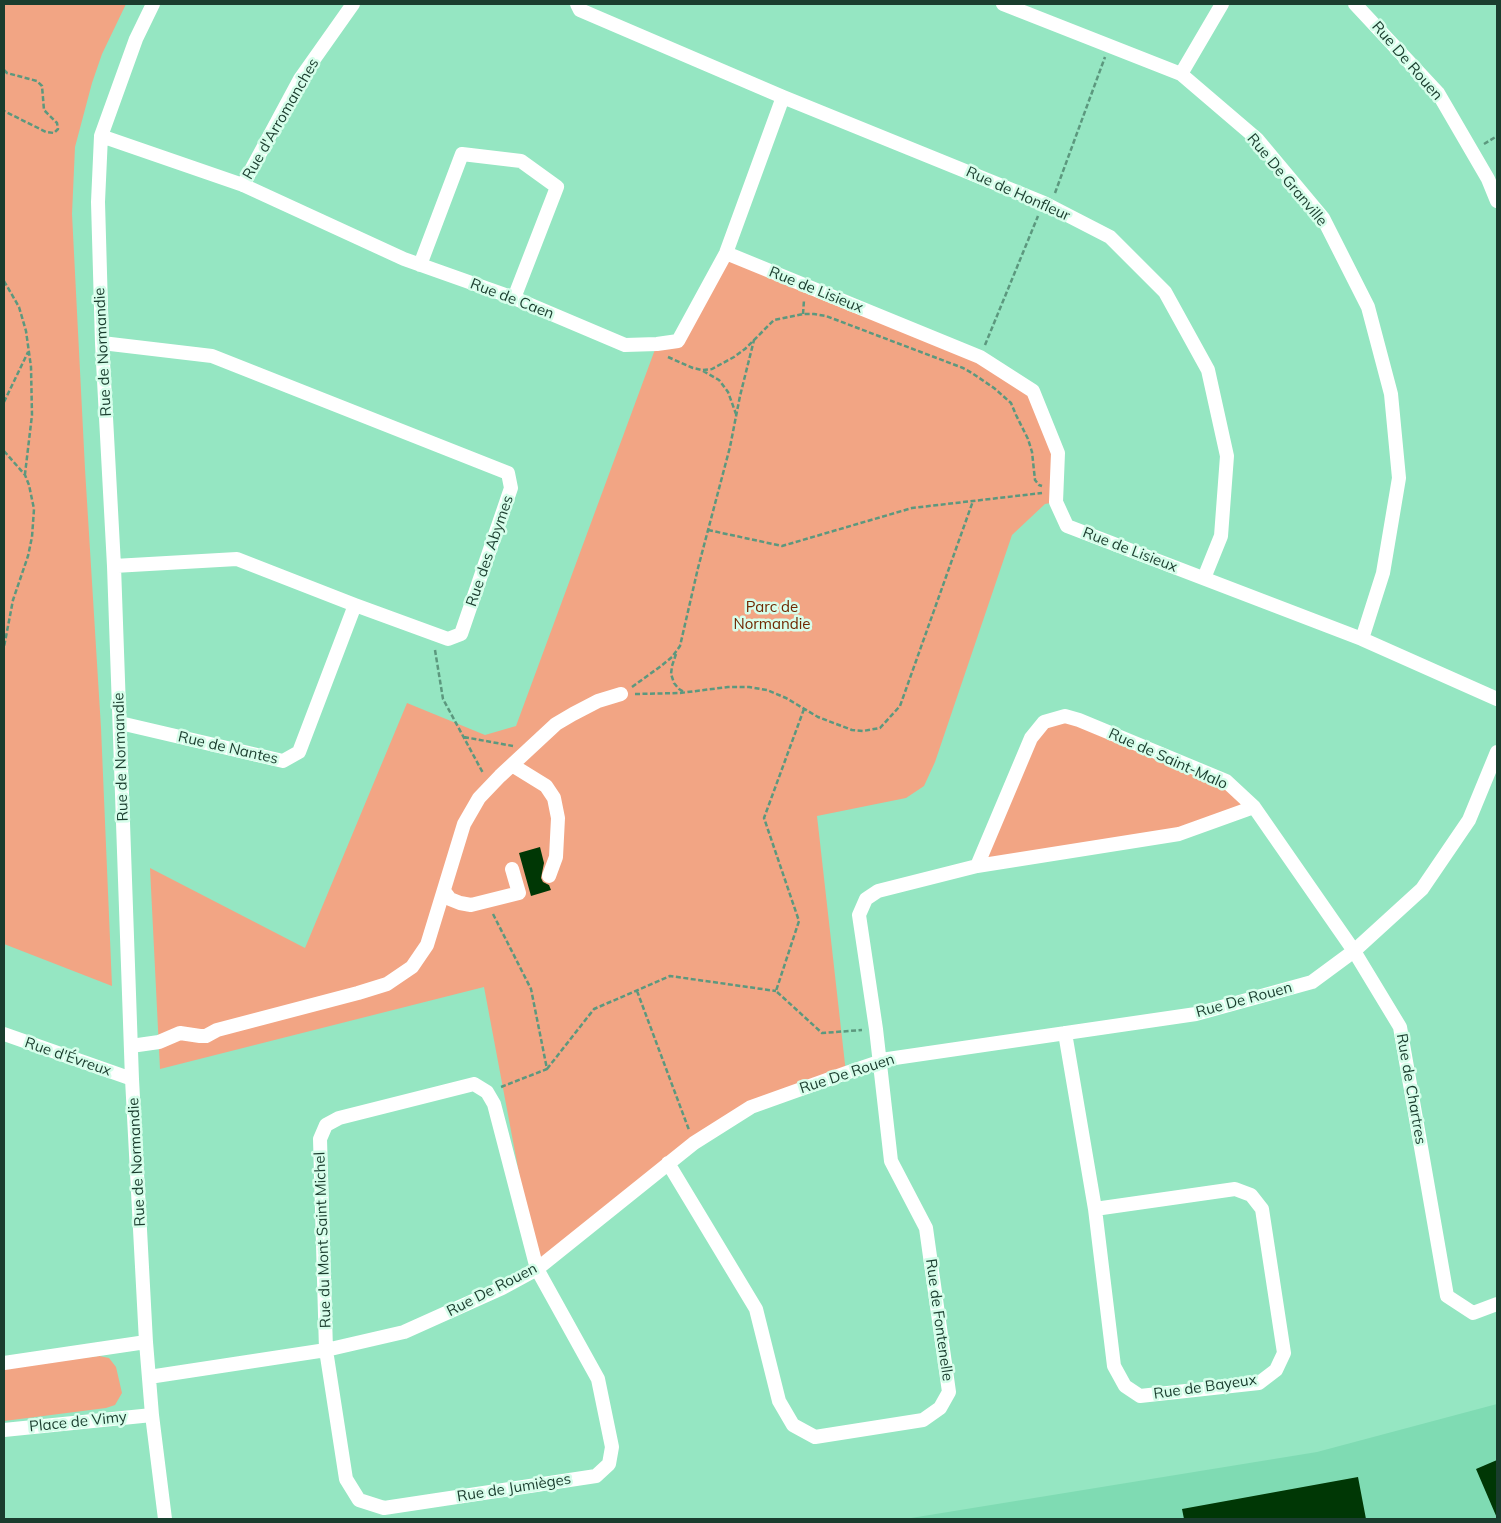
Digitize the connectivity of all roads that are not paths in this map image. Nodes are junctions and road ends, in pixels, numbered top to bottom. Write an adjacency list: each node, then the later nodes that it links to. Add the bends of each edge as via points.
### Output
1 (153, 4): 9 (street, Rue de Normandie, via 136,39)
2 (353, 4): 10 (street, Rue d'Arromanches, via 300,79)
3 (577, 4): 8 (street, Rue de Honfleur, via 580,10)
4 (1003, 4): 7 (street, Rue De Granville)
5 (1222, 4): 7 (street)
6 (1355, 4): 11 (street, Rue De Rouen, via 1438,93 1488,178)
7 (1181, 74): 19 (street, Rue De Granville, via 1257,139 1324,218 1368,307 1391,394 1399,478 1382,573)
8 (782, 97): 12 (street, Rue de Caen); 17 (street, Rue de Honfleur, via 1047,205 1110,237 1165,292 1208,370 1227,456 1221,536)
9 (101, 136): 10 (street, Rue de Caen); 15 (street, Rue de Normandie, via 98,202)
10 (243, 185): 13 (street, Rue de Caen)
11 (1497, 201)
12 (726, 253): 14 (street, Rue de Caen, via 678,341 625,345); 17 (street, Rue de Lisieux, via 980,357 1033,391 1058,453 1056,502 1068,526)
13 (420, 264): 14 (street, Rue de Caen); 14 (street, via 462,154 521,161 557,187)
14 (514, 298)
15 (102, 343): 16 (street, Rue de Normandie); 18 (street, Rue des Abymes, via 212,356 508,473 511,488 460,634 448,639)
16 (114, 566): 18 (street, Rue des Abymes, via 237,559); 22 (street, Rue de Normandie)
17 (1204, 578): 19 (street, Rue de Lisieux)
18 (355, 605): 22 (street, Rue de Nantes, via 299,752 283,761)
19 (1362, 639): 21 (street, Rue de Lisieux)
20 (621, 694): 24 (street, via 598,701 556,724)
21 (1497, 699)
22 (120, 723): 33 (street, Rue de Normandie)
23 (1497, 752): 30 (street, Rue De Rouen, via 1469,820 1422,889)
24 (512, 764): 28 (street, via 546,786 554,798 558,818 556,857); 29 (street, via 479,798 464,824)
25 (1254, 807): 26 (street, via 1179,834); 26 (street, Rue de Saint-Malo, via 1226,781 1065,716 1044,722 1031,738); 30 (street, Rue de Chartres)
26 (977, 866): 34 (street, via 878,891 866,899 859,915)
27 (512, 869): 29 (street, via 519,894 471,906 450,899)
28 (549, 876)
29 (444, 891): 33 (street, via 427,945 412,967 387,984 217,1030 206,1036 180,1033 159,1042)
30 (1354, 952): 31 (street, Rue De Rouen, via 1312,982 1196,1014); 39 (street, Rue de Chartres, via 1400,1028 1447,1296 1473,1313)
31 (1065, 1033): 34 (street, Rue De Rouen); 37 (street, Rue de Bayeux)
32 (4, 1034): 35 (street, Rue d'Évreux)
33 (131, 1046): 35 (street, Rue de Normandie)
34 (880, 1062): 36 (street, Rue De Rouen, via 751,1107); 36 (street, Rue de Fontenelle, via 891,1161 926,1228 949,1392 940,1408 923,1420 815,1437 793,1424 779,1401 756,1309)
35 (132, 1079): 40 (street, Rue de Normandie)
36 (668, 1163): 38 (street, Rue De Rouen)
37 (1095, 1209): 37 (street, Rue de Bayeux, via 1235,1189 1251,1195 1262,1209 1284,1353 1276,1370 1259,1383 1140,1396 1125,1386 1114,1366)
38 (536, 1269): 41 (street, Rue De Rouen, via 502,1288 404,1332); 41 (street, Rue du Mont Saint Michel, via 494,1104 487,1092 474,1084 339,1118 326,1126 320,1139); 41 (street, Rue de Jumièges, via 598,1379 612,1447 609,1464 596,1476 384,1508 360,1500 346,1479)
39 (1497, 1304)
40 (146, 1342): 42 (street); 43 (street, Rue de Normandie)
41 (326, 1350): 43 (street, Rue De Rouen)
42 (4, 1363)
43 (149, 1378): 44 (street, Rue de Normandie)
44 (152, 1414): 45 (street, Place de Vimy); 46 (street, Rue de Normandie)
45 (4, 1430)
46 (165, 1519)

